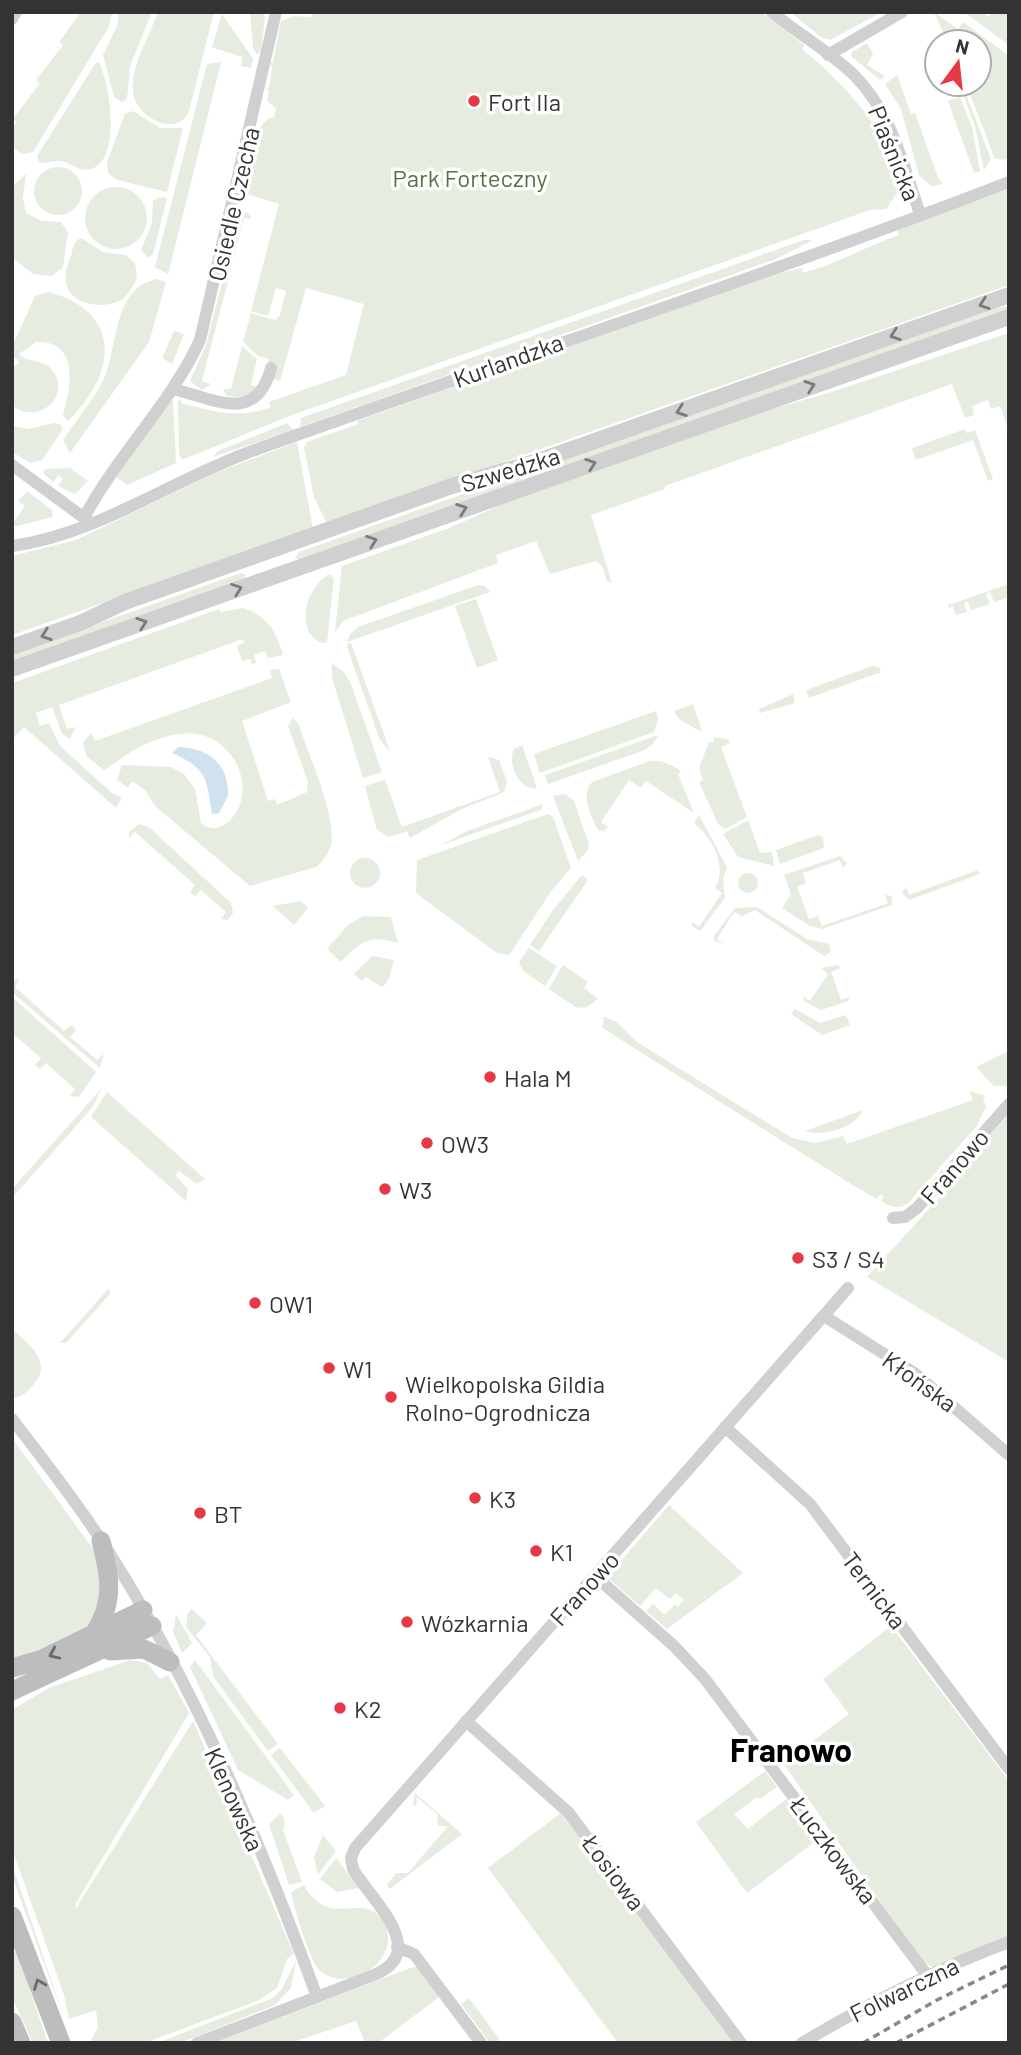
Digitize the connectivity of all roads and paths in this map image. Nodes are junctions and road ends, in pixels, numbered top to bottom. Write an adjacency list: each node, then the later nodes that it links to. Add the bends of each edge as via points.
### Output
1 (16, 12): 5 (street)
2 (276, 12): 14 (street, Osiedle Czecha, via 200,340)
3 (772, 12): 6 (street, Piaśnicka)
4 (902, 12): 6 (street)
5 (12, 19)
6 (828, 55): 8 (street, Piaśnicka, via 853,74 881,109)
7 (1009, 182): 8 (street, Kurlandzka)
8 (920, 215): 16 (street, Kurlandzka, via 251,452)
9 (1009, 295): 18 (street, Szwedzka, one-way to 18, via 538,461 452,486)
10 (1009, 317): 11 (street, Szwedzka)
11 (991, 323): 12 (street); 19 (street, Szwedzka, one-way to 11)
12 (1009, 324)
13 (271, 368): 14 (street, via 272,387 248,403 236,405)
14 (173, 389): 16 (street, Osiedle Czecha, via 97,494)
15 (12, 465): 16 (street)
16 (88, 521): 17 (street, Kurlandzka, via 45,540)
17 (12, 547)
18 (12, 647)
19 (12, 669)
20 (1009, 1104): 21 (street, Franowo, via 918,1208 905,1217)
21 (893, 1218)
22 (848, 1288): 23 (street, Franowo)
23 (824, 1317): 25 (street, Franowo); 26 (street, Kłońska, via 916,1374)
24 (12, 1419): 27 (street, Klenowska)
25 (726, 1427): 28 (street, Franowo); 35 (street, Ternicka, via 815,1510)
26 (1009, 1455)
27 (102, 1541): 29 (street, Klenowska); 30 (main road, via 110,1600)
28 (595, 1576): 34 (street, Franowo); 39 (street, Łuczkowska, via 705,1679)
29 (147, 1618): 30 (main road); 31 (street, Klenowska)
30 (93, 1645): 31 (main road, via 152,1651); 32 (main road, one-way to 32); 33 (main road)
31 (170, 1662): 40 (street, Klenowska, via 229,1781)
32 (12, 1668)
33 (12, 1691)
34 (466, 1721): 38 (street, Franowo, via 352,1852 353,1869 395,1928); 46 (street, Łosiowa, via 569,1812)
35 (1009, 1769)
36 (12, 1916): 42 (main road, one-way to 36)
37 (1009, 1942): 39 (street, Folwarczna)
38 (397, 1947): 40 (street, via 392,1962 381,1973); 45 (street, via 414,1954)
39 (927, 1975): 47 (street, Folwarczna)
40 (317, 1997): 44 (street)
41 (12, 2022): 43 (main road)
42 (60, 2038)
43 (20, 2043)
44 (198, 2043)
45 (481, 2043)
46 (741, 2043)
47 (802, 2043)

